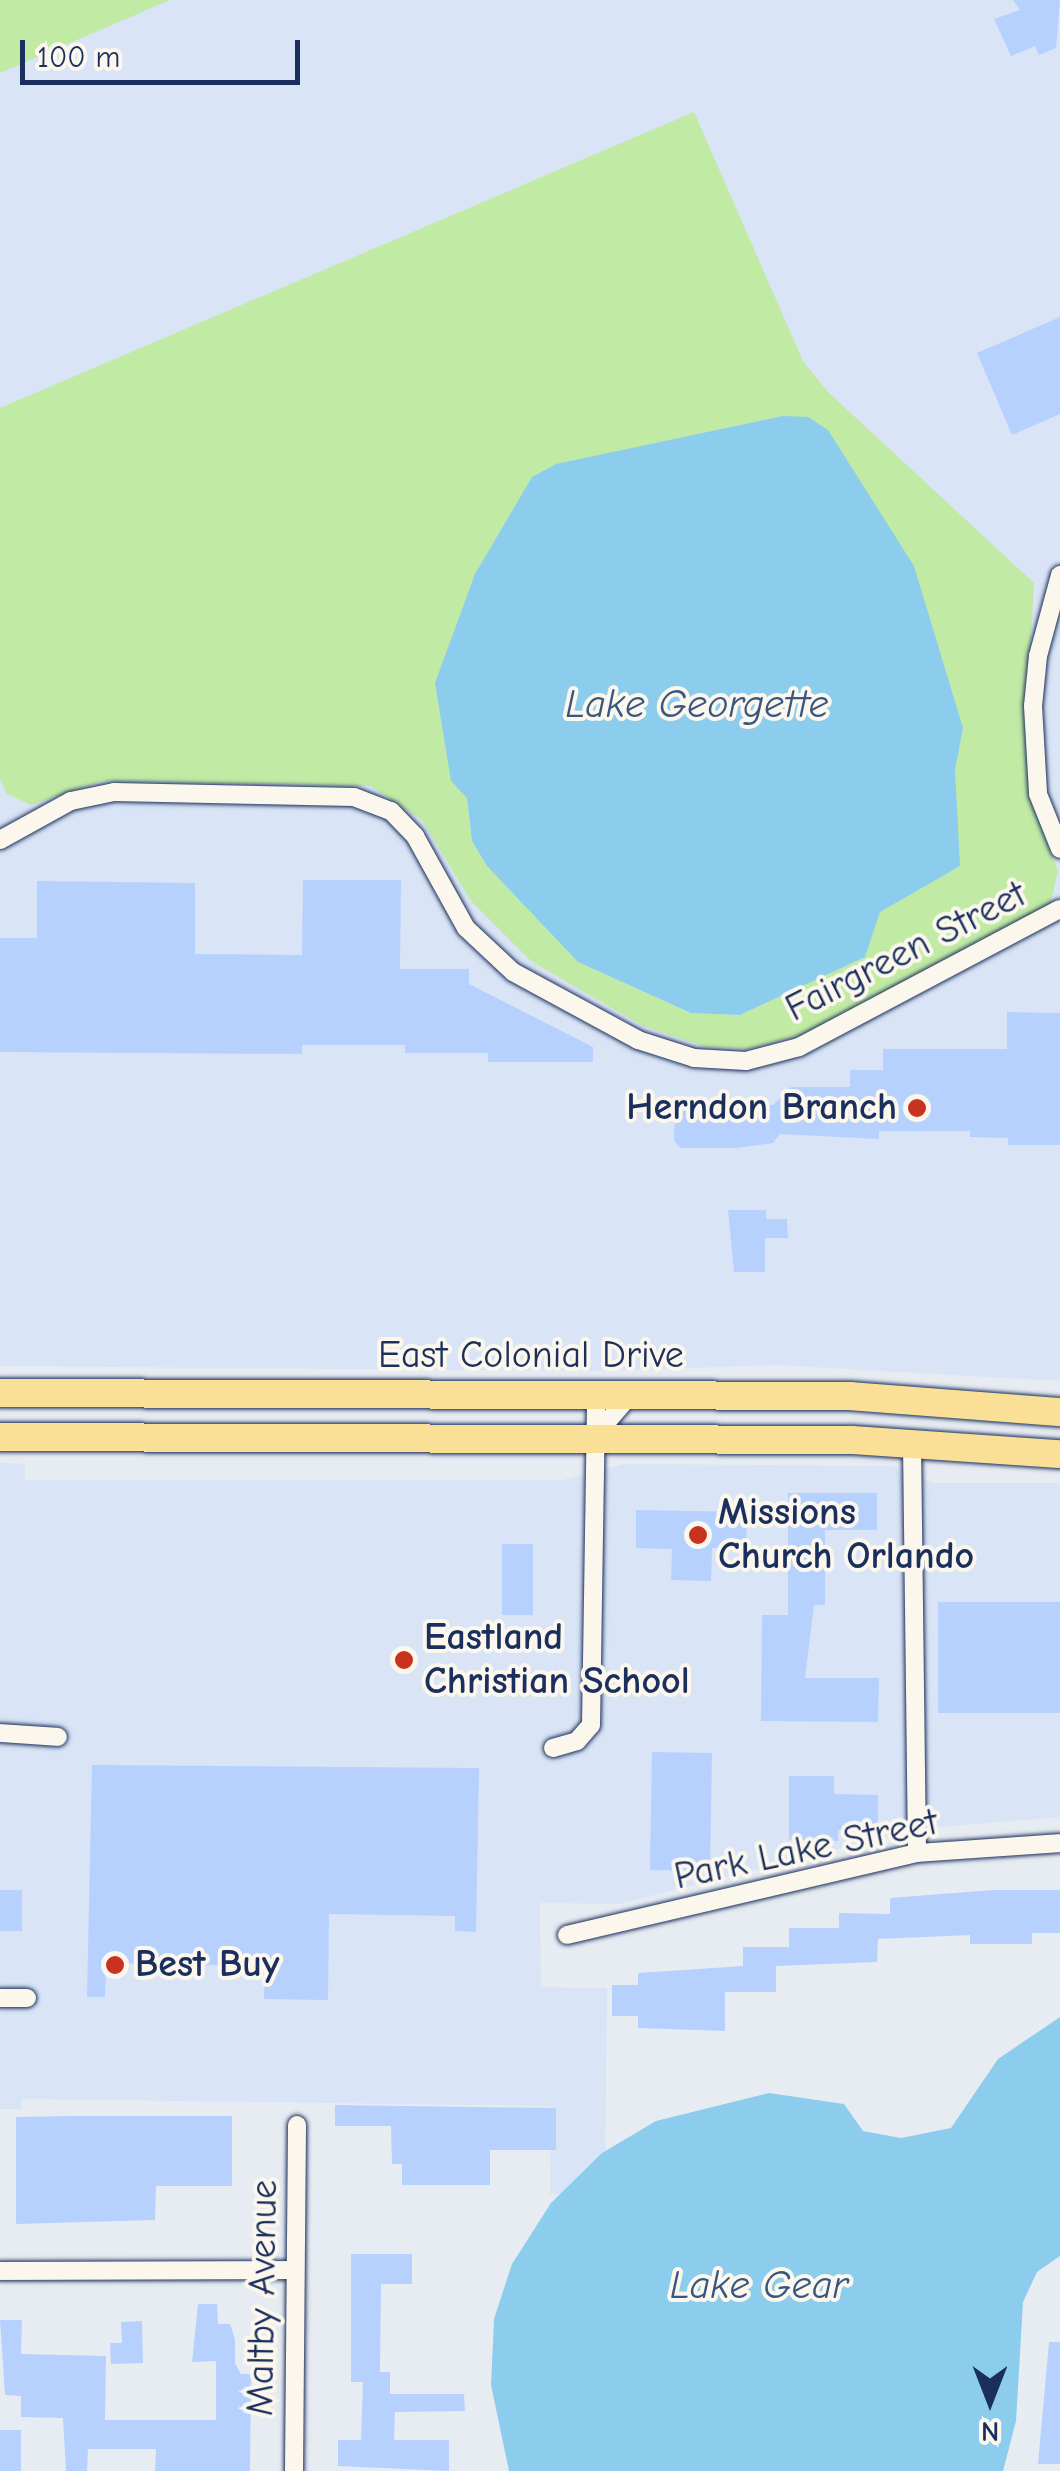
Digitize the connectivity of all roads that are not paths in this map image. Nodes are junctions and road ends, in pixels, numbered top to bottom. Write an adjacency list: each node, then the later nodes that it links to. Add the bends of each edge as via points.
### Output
1 (1060, 575): 3 (street, via 1038,656 1033,706 1038,794)
2 (0, 840): 4 (street, Fairgreen Street, via 72,801 114,792 354,797 391,811 403,824 466,928 514,972 638,1040 694,1058 746,1061 799,1047)
3 (1060, 849)
4 (1060, 909)
5 (0, 1392): 6 (highway, East Colonial Drive)
6 (293, 1394): 7 (highway, East Colonial Drive); 13 (highway, via 245,1412)
7 (596, 1394): 8 (highway, East Colonial Drive); 14 (street)
8 (631, 1394): 9 (highway, East Colonial Drive); 14 (street)
9 (924, 1400): 10 (highway, East Colonial Drive); 15 (highway, via 898,1425)
10 (1000, 1408): 11 (highway, East Colonial Drive); 16 (highway, via 935,1424)
11 (1060, 1412)
12 (0, 1436): 13 (highway)
13 (216, 1437): 14 (highway)
14 (593, 1438): 15 (highway); 20 (street, via 591,1725 577,1742)
15 (852, 1440): 16 (highway)
16 (912, 1443): 17 (highway); 22 (street)
17 (1060, 1454)
18 (0, 1733): 19 (street)
19 (58, 1737)
20 (554, 1748)
21 (1060, 1843): 22 (street, Park Lake Street)
22 (917, 1853): 23 (street, Park Lake Street)
23 (568, 1935)
24 (0, 1998): 25 (street)
25 (27, 1998)
26 (297, 2125): 27 (street, Maltby Avenue)
27 (295, 2270): 28 (street); 29 (street, Maltby Avenue)
28 (0, 2271)
29 (294, 2471)

